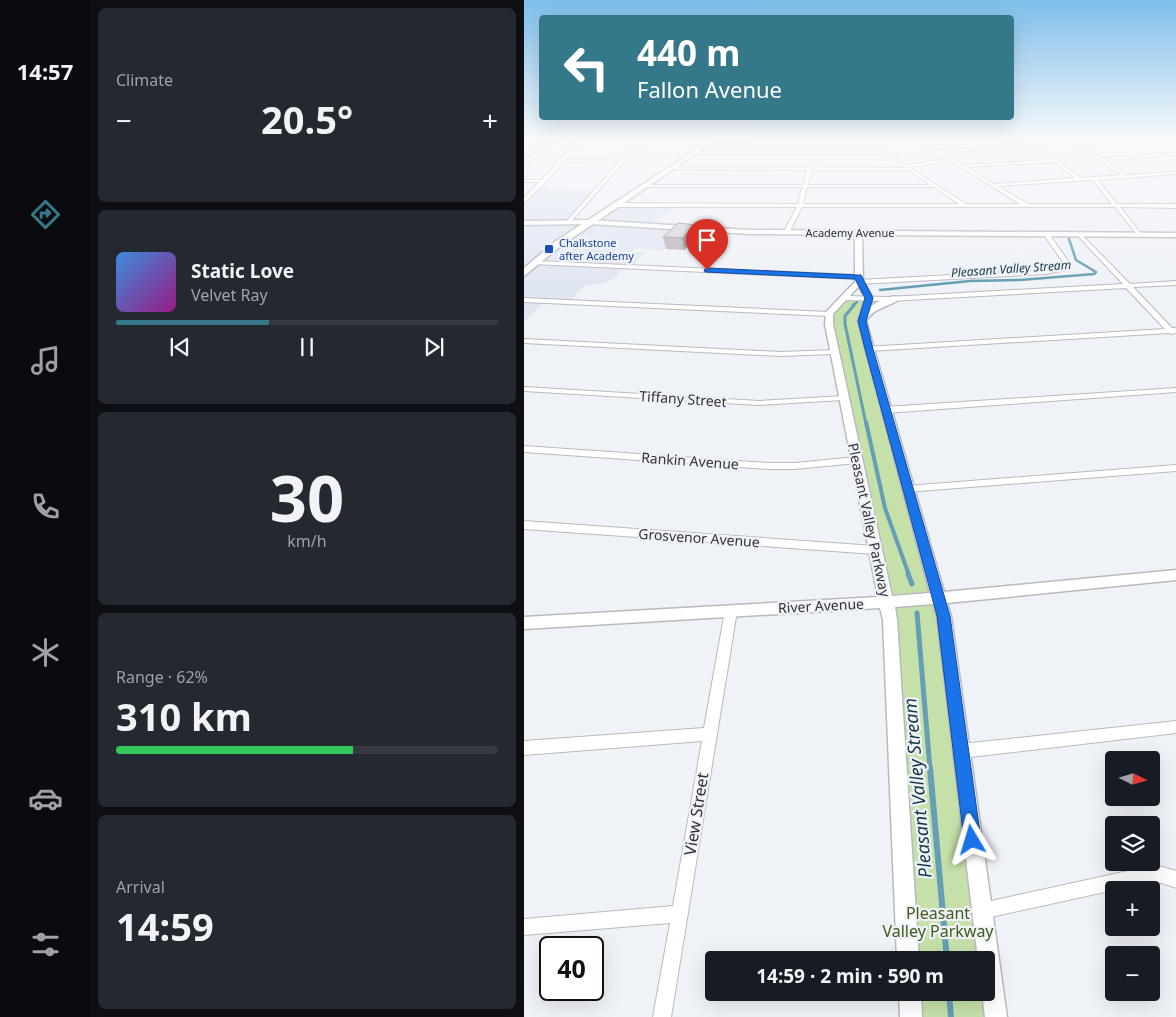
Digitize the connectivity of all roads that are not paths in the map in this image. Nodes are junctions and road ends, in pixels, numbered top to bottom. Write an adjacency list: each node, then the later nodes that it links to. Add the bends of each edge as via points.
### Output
1 (538, 187): 8 (street)
2 (600, 187): 15 (street)
3 (642, 187): 9 (main road)
4 (806, 187): 10 (street)
5 (938, 187): 11 (street)
6 (997, 187): 12 (street)
7 (1101, 187): 13 (street)
8 (524, 201)
9 (616, 205): 10 (street); 16 (main road)
10 (800, 206): 11 (street); 18 (street)
11 (965, 206): 12 (street)
12 (1028, 206): 13 (street)
13 (1116, 206): 14 (street); 22 (street)
14 (1176, 206)
15 (569, 222): 16 (street, Academy Avenue); 17 (street, Academy Avenue)
16 (590, 222): 18 (street, Academy Avenue); 24 (main road)
17 (524, 223)
18 (786, 233): 19 (street, Academy Avenue)
19 (858, 233): 20 (street, Academy Avenue); 26 (street)
20 (1047, 235): 21 (street, Academy Avenue); 26 (street, via 1068,265 1064,269)
21 (1080, 235): 22 (street, Academy Avenue); 28 (street)
22 (1139, 235): 23 (street, Academy Avenue)
23 (1176, 235)
24 (535, 263): 25 (main road); 26 (street)
25 (524, 273)
26 (859, 280): 29 (street); 30 (street)
27 (1176, 283): 28 (street)
28 (1128, 286): 31 (street); 35 (street)
29 (844, 298): 30 (street); 33 (street)
30 (869, 298): 31 (street); 34 (street)
31 (897, 298): 34 (street, via 878,305)
32 (524, 300): 33 (street)
33 (829, 314): 39 (street, Pleasant Valley Parkway)
34 (863, 318): 38 (street)
35 (1173, 330): 36 (street); 38 (street)
36 (1176, 336)
37 (524, 341): 39 (street, via 781,354)
38 (869, 349): 43 (street)
39 (834, 352): 42 (street, Pleasant Valley Parkway)
40 (524, 389): 42 (street, Tiffany Street, via 759,403)
41 (1176, 390): 43 (street)
42 (843, 398): 45 (street, Pleasant Valley Parkway)
43 (885, 410): 47 (street)
44 (524, 449): 45 (street, Rankin Avenue, via 769,466)
45 (856, 460): 49 (street, Pleasant Valley Parkway)
46 (1176, 468): 47 (street)
47 (907, 489): 51 (street)
48 (524, 525): 49 (street, Grosvenor Avenue)
49 (875, 550): 52 (street, Pleasant Valley Parkway)
50 (1176, 575): 51 (street, River Avenue)
51 (938, 596): 52 (street, River Avenue); 58 (street, via 944,616)
52 (887, 602): 53 (street, River Avenue); 63 (street, Pleasant Valley Parkway)
53 (731, 611): 54 (street, River Avenue); 56 (street, View Street)
54 (524, 623)
55 (1176, 727): 58 (street)
56 (709, 734): 57 (street); 61 (street, View Street)
57 (524, 748)
58 (961, 751): 60 (street)
59 (1176, 880): 60 (street, via 1155,873)
60 (982, 911): 67 (street)
61 (680, 914): 62 (street); 65 (street, View Street)
62 (524, 927)
63 (908, 951)
64 (910, 1001): 66 (street)
65 (662, 1017)
66 (911, 1017)
67 (996, 1017)

